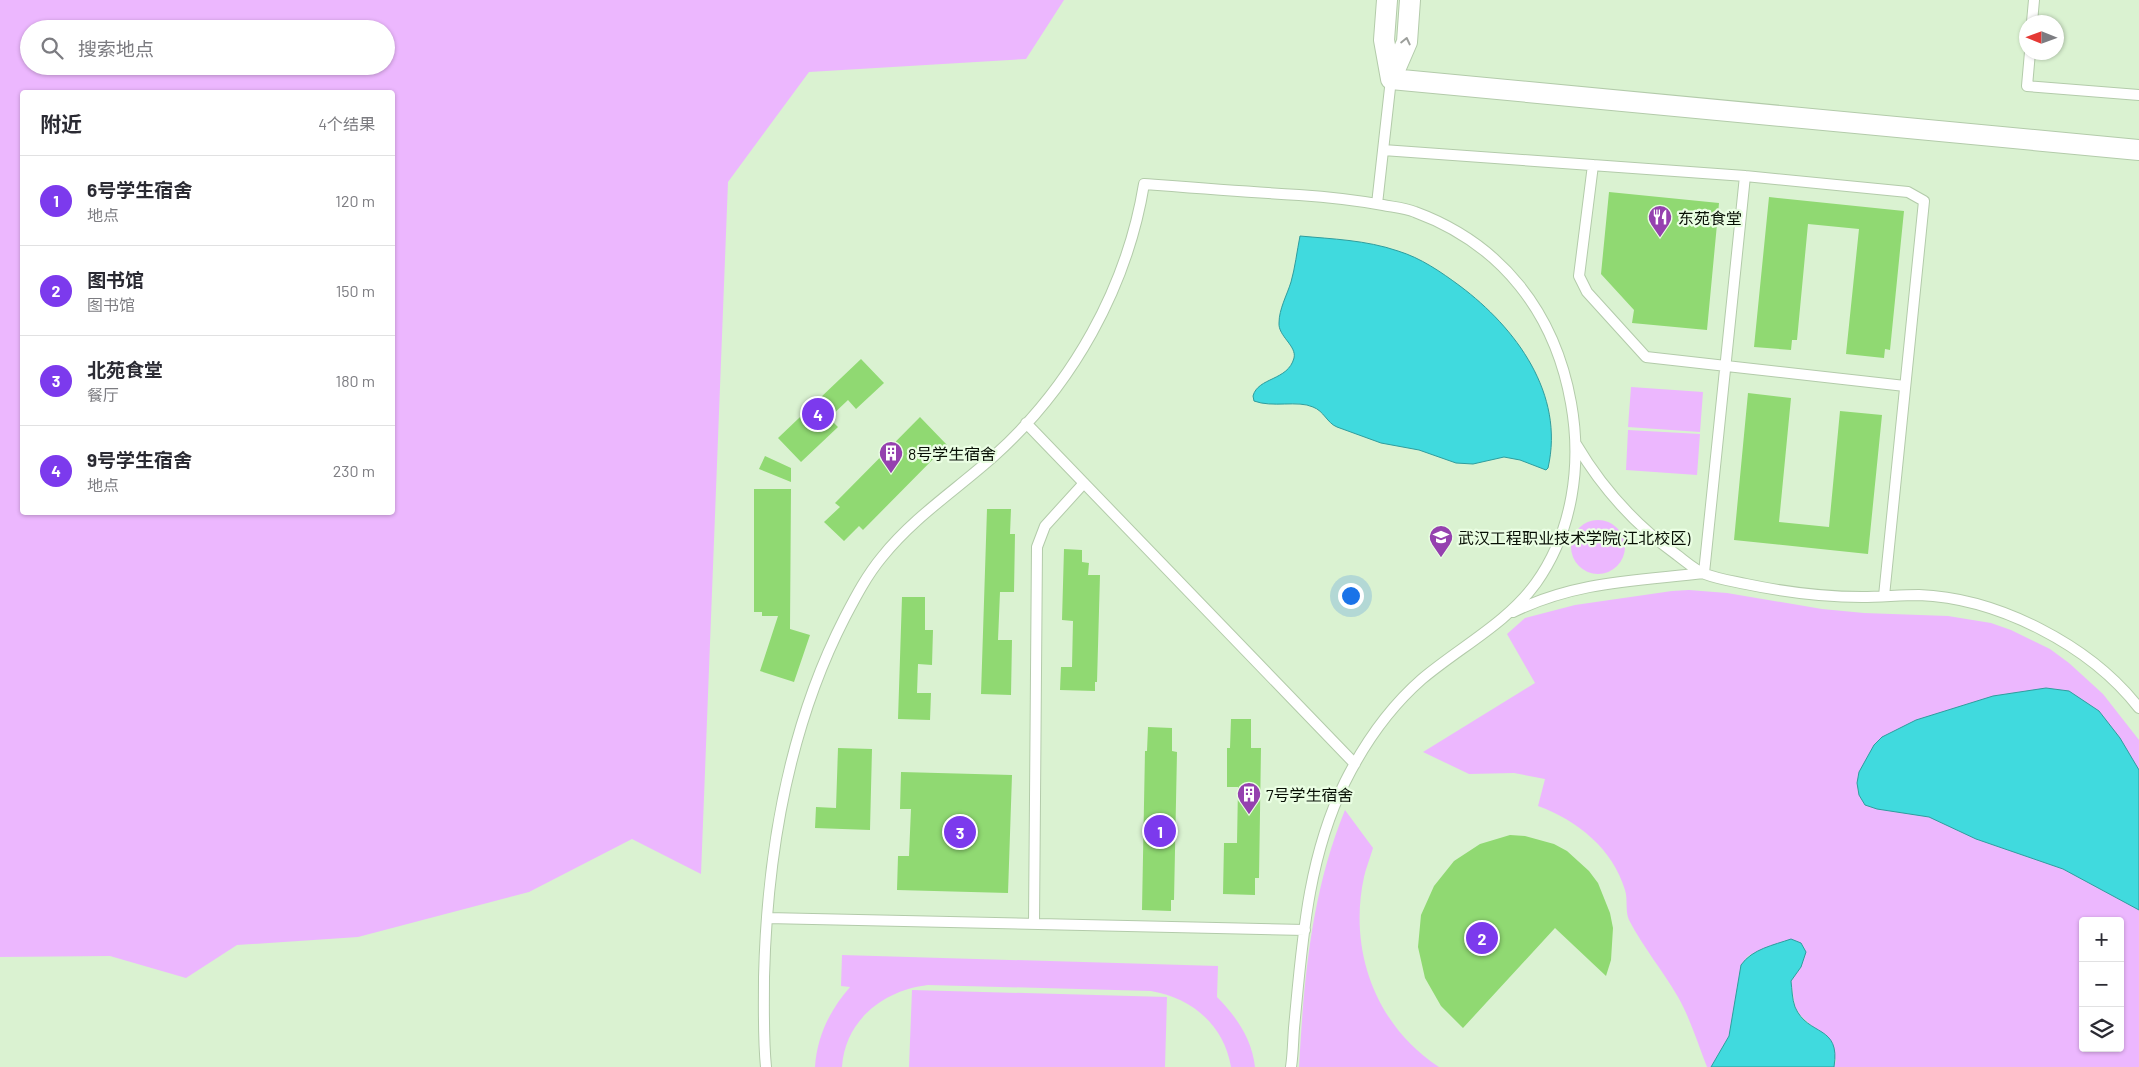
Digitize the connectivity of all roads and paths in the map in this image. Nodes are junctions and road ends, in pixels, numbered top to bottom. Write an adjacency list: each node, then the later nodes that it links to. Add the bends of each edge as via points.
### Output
1 (1387, 0): 6 (street, via 1384,40)
2 (1410, 0): 6 (street, one-way to 2, via 1407,42)
3 (2034, 0): 4 (lane)
4 (2033, 15)
5 (2029, 60): 7 (lane, via 2027,86)
6 (1391, 79): 8 (lane); 9 (street)
7 (2139, 95)
8 (1383, 150): 10 (lane); 12 (lane)
9 (2139, 150)
10 (1593, 166): 11 (lane); 13 (lane, via 1579,276 1587,292 1646,356)
11 (1745, 176): 13 (lane); 14 (lane, via 1908,192 1924,201)
12 (1377, 204): 15 (lane, via 1343,198 1144,184 1131,244 1109,299 1061,382); 16 (lane, via 1412,210 1439,223 1483,250 1515,280 1540,313 1557,347 1574,416)
13 (1726, 366): 14 (lane); 18 (lane)
14 (1905, 386): 19 (lane)
15 (1026, 423): 17 (lane); 23 (lane, via 996,454 900,536 880,559 854,600 823,665 800,731 782,808)
16 (1575, 443): 18 (lane, via 1624,510 1664,546); 20 (lane, via 1570,506 1557,547 1535,584)
17 (1084, 483): 22 (lane); 24 (lane, via 1046,526 1037,547)
18 (1704, 574): 19 (lane, via 1798,593); 20 (lane, via 1589,586 1546,598)
19 (1884, 596): 21 (lane, via 1918,595 1963,601 2021,620 2069,646 2106,673)
20 (1504, 616): 22 (lane, via 1421,680 1388,714)
21 (2139, 708)
22 (1355, 764): 25 (lane, via 1323,836 1308,897)
23 (767, 918): 24 (lane); 26 (lane)
24 (1034, 924): 25 (lane)
25 (1305, 930): 27 (lane)
26 (766, 1067)
27 (1291, 1067)

